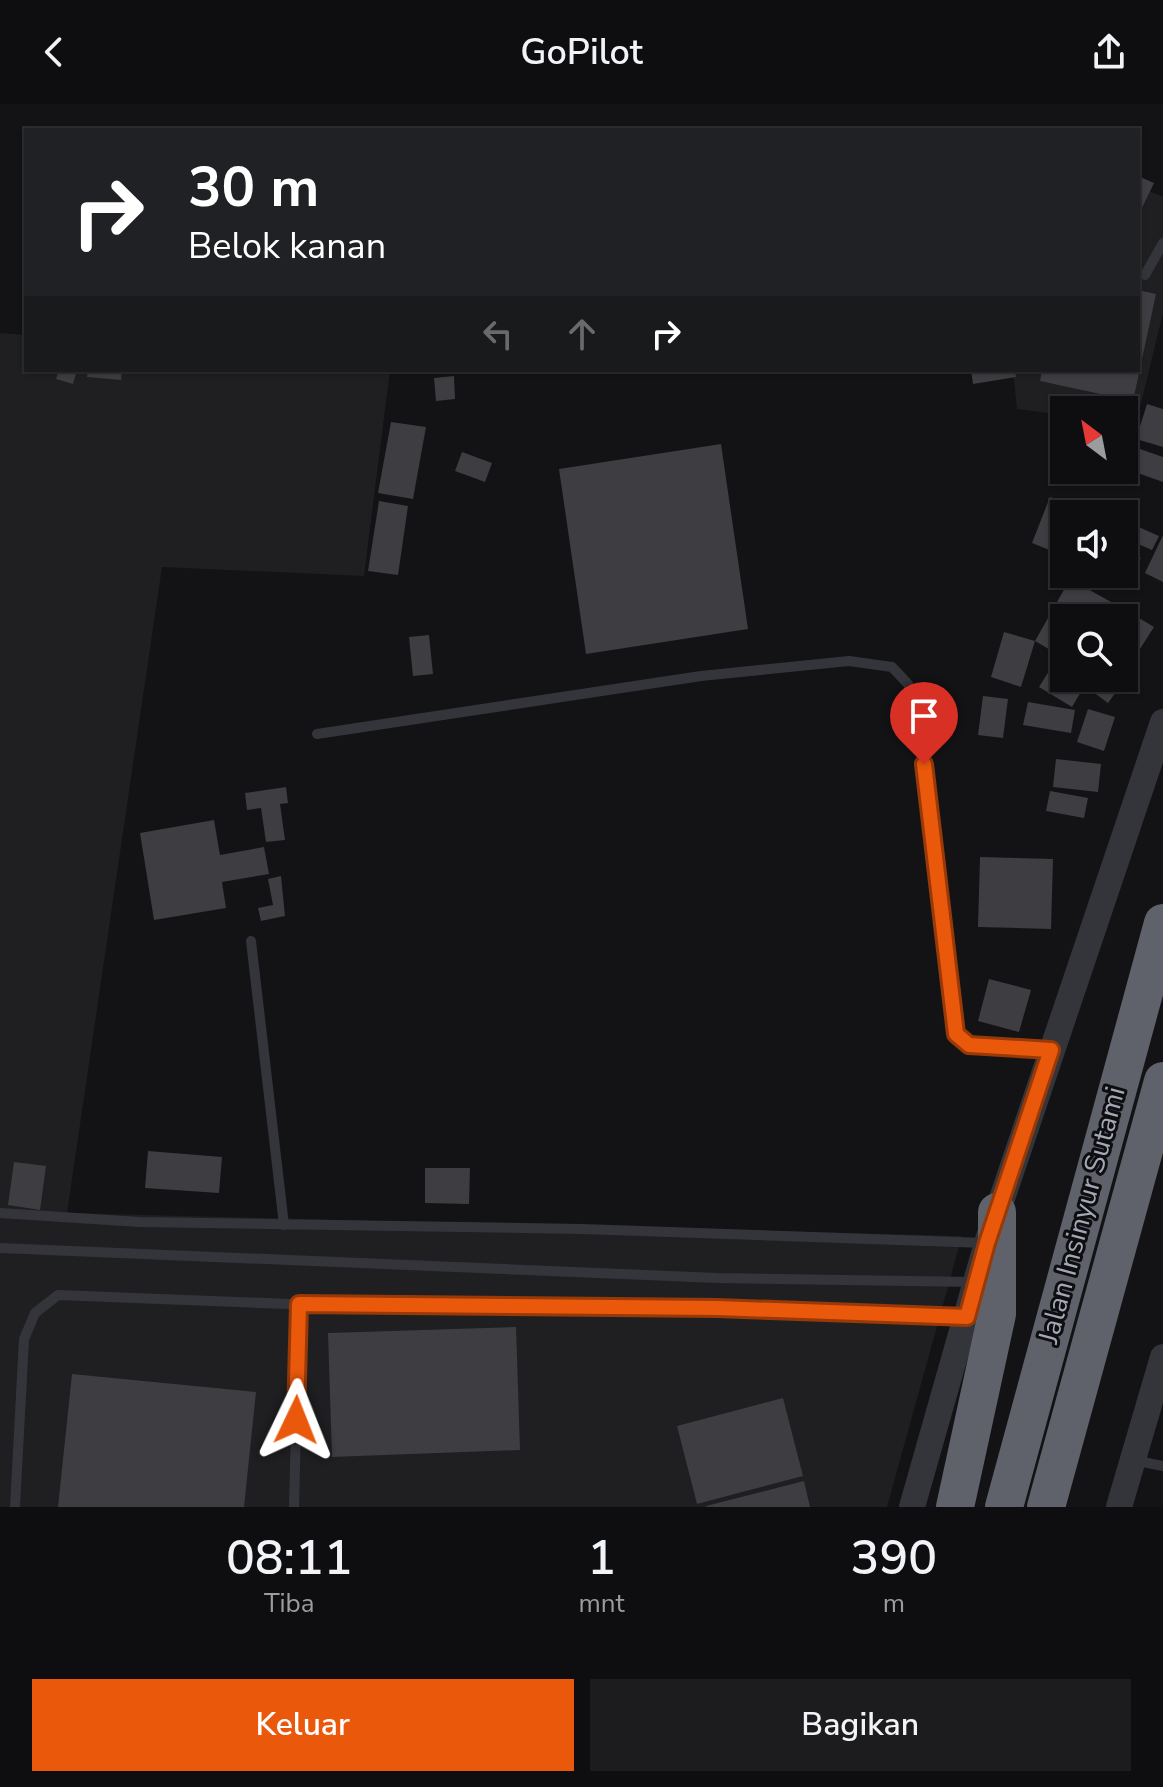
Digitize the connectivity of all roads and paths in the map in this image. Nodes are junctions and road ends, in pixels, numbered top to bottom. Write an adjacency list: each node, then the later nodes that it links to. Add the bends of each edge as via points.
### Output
1 (1163, 243): 2 (lane)
2 (1145, 275)
3 (1163, 722): 5 (street)
4 (317, 734): 8 (lane, via 701,676 849,661 892,667 908,684 919,708 956,1034 969,1045)
5 (1155, 770): 8 (street)
6 (1163, 923): 24 (highway, Jalan Insinyur Sutami)
7 (251, 941): 11 (lane)
8 (1051, 1050): 12 (street)
9 (1163, 1081): 25 (highway, Jalan Insinyur Sutami)
10 (0, 1213): 11 (lane)
11 (284, 1225): 12 (lane)
12 (992, 1227): 14 (street); 23 (highway, via 997,1314)
13 (0, 1248): 14 (lane, via 718,1278)
14 (976, 1282): 16 (street)
15 (299, 1304): 16 (lane); 20 (lane, via 58,1295 47,1301 35,1313 24,1339); 21 (lane)
16 (967, 1317): 22 (street)
17 (1163, 1357): 18 (street)
18 (1132, 1459): 19 (lane); 26 (street)
19 (1163, 1466)
20 (15, 1507)
21 (294, 1507)
22 (912, 1507)
23 (955, 1507)
24 (1004, 1507)
25 (1046, 1507)
26 (1119, 1507)

